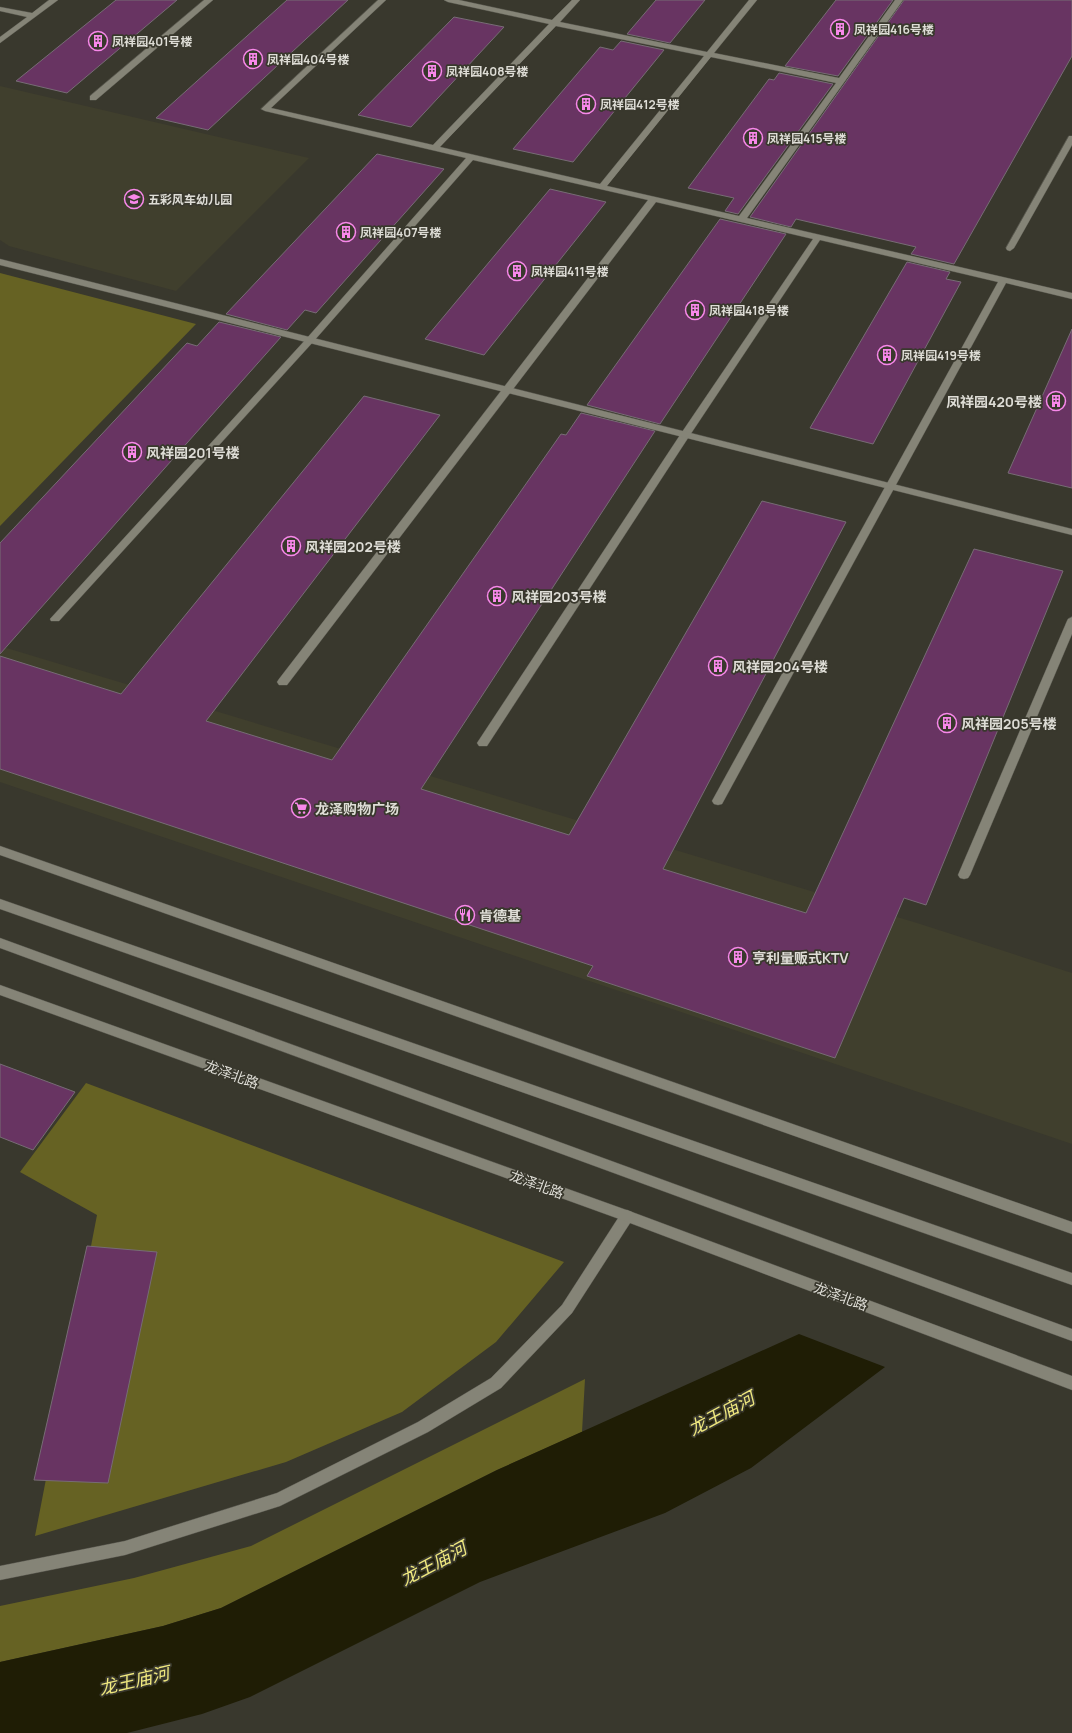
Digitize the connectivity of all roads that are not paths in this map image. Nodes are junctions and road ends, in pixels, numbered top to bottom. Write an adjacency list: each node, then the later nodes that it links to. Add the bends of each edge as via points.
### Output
1 (54, 0): 9 (street)
2 (209, 0): 14 (street)
3 (382, 0): 16 (street, via 265,109)
4 (448, 0): 10 (street)
5 (576, 0): 10 (street)
6 (753, 0): 12 (street)
7 (900, 0): 13 (street)
8 (0, 9): 9 (street)
9 (33, 16): 11 (street)
10 (554, 23): 12 (street); 16 (street)
11 (0, 41)
12 (710, 54): 13 (street); 18 (street)
13 (840, 81): 20 (street)
14 (93, 98)
15 (1072, 138): 22 (street)
16 (435, 148): 17 (street)
17 (471, 157): 18 (street); 26 (street)
18 (602, 187): 19 (street)
19 (654, 199): 20 (street); 27 (street)
20 (741, 220): 21 (street)
21 (818, 237): 24 (street); 28 (street)
22 (1010, 248)
23 (0, 262): 26 (street)
24 (1004, 280): 25 (street); 29 (street)
25 (1072, 296)
26 (310, 340): 27 (street); 31 (street)
27 (507, 390): 28 (street); 33 (street)
28 (686, 435): 29 (street); 34 (street)
29 (890, 486): 30 (street); 35 (street)
30 (1072, 532)
31 (56, 619)
32 (1072, 621): 37 (street)
33 (283, 682)
34 (483, 743)
35 (718, 801)
36 (0, 850): 42 (street)
37 (964, 875)
38 (0, 904): 43 (street)
39 (0, 944): 44 (street)
40 (0, 990): 41 (street, 龙泽北路)
41 (627, 1216): 45 (street, 龙泽北路); 46 (street, via 567,1309 496,1383 423,1427 280,1499 125,1548)
42 (1072, 1228)
43 (1072, 1278)
44 (1072, 1335)
45 (1072, 1383)
46 (0, 1573)

